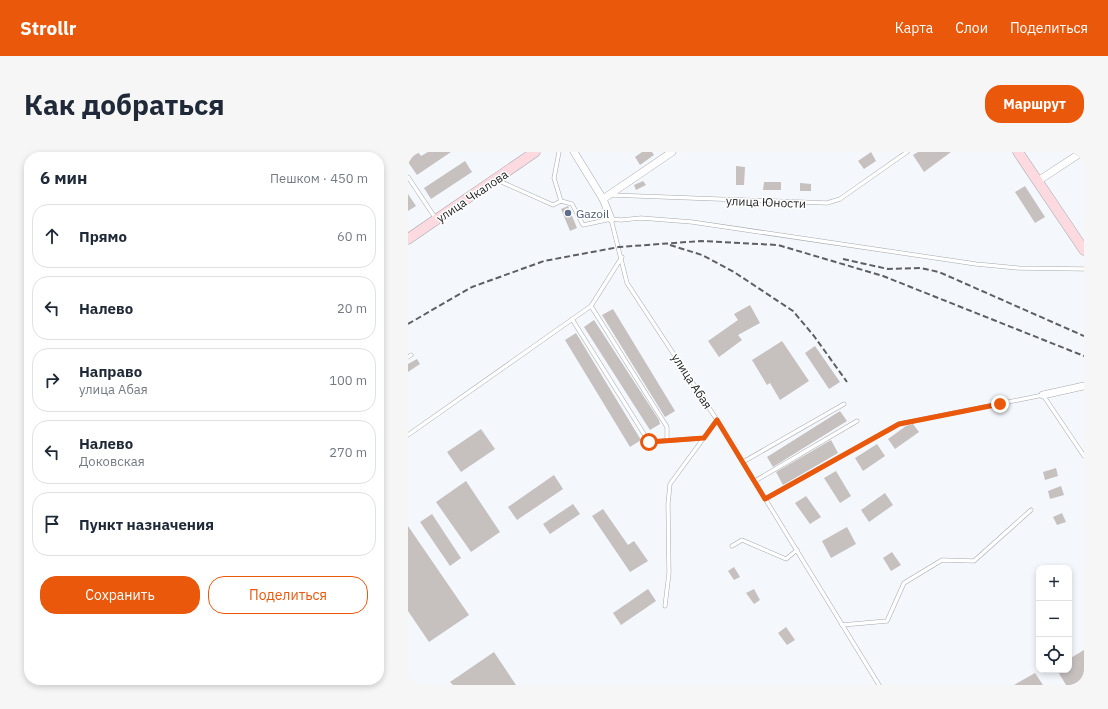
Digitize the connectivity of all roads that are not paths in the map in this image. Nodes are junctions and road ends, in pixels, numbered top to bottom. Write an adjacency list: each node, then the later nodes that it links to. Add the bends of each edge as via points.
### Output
1 (535, 152): 9 (main road, улица Чкалова)
2 (558, 152): 13 (lane, via 554,178)
3 (574, 152): 12 (street, улица Абая)
4 (672, 152): 11 (street)
5 (907, 152): 11 (lane, улица Юности, via 840,199 827,204)
6 (1018, 152): 10 (main road)
7 (1082, 152): 10 (street)
8 (408, 177): 15 (lane)
9 (496, 179): 13 (lane, via 553,205); 15 (main road, улица Чкалова)
10 (1038, 182): 17 (main road)
11 (610, 194): 12 (street)
12 (603, 199): 14 (street, улица Абая)
13 (561, 201): 14 (lane, via 572,204 583,226)
14 (611, 219): 18 (lane, улица Абая); 19 (lane, via 664,219 722,225 976,264 1018,268)
15 (436, 220): 16 (main road, улица Чкалова)
16 (408, 239)
17 (1084, 250)
18 (622, 257): 20 (lane); 25 (lane, улица Абая, via 627,283)
19 (1084, 269)
20 (591, 306): 21 (lane); 29 (lane, via 667,428)
21 (572, 319): 27 (lane); 29 (lane, via 649,442)
22 (1084, 386): 23 (street)
23 (1043, 395): 30 (lane); 33 (lane, via 899,424)
24 (844, 404): 31 (lane)
25 (717, 420): 28 (lane); 31 (lane, улица Абая)
26 (857, 421): 32 (lane)
27 (408, 435)
28 (704, 438): 29 (lane); 37 (lane, via 670,484 669,573)
29 (667, 440)
30 (1084, 456)
31 (743, 462): 32 (lane, улица Абая)
32 (755, 481): 33 (lane, улица Абая)
33 (765, 499): 36 (lane, улица Абая)
34 (1031, 510): 38 (lane, via 974,561 942,560 904,583 887,621)
35 (732, 546): 36 (lane, via 742,540 786,558)
36 (797, 550): 38 (lane, улица Абая)
37 (665, 606)
38 (842, 625): 39 (lane, улица Абая)
39 (879, 685)

